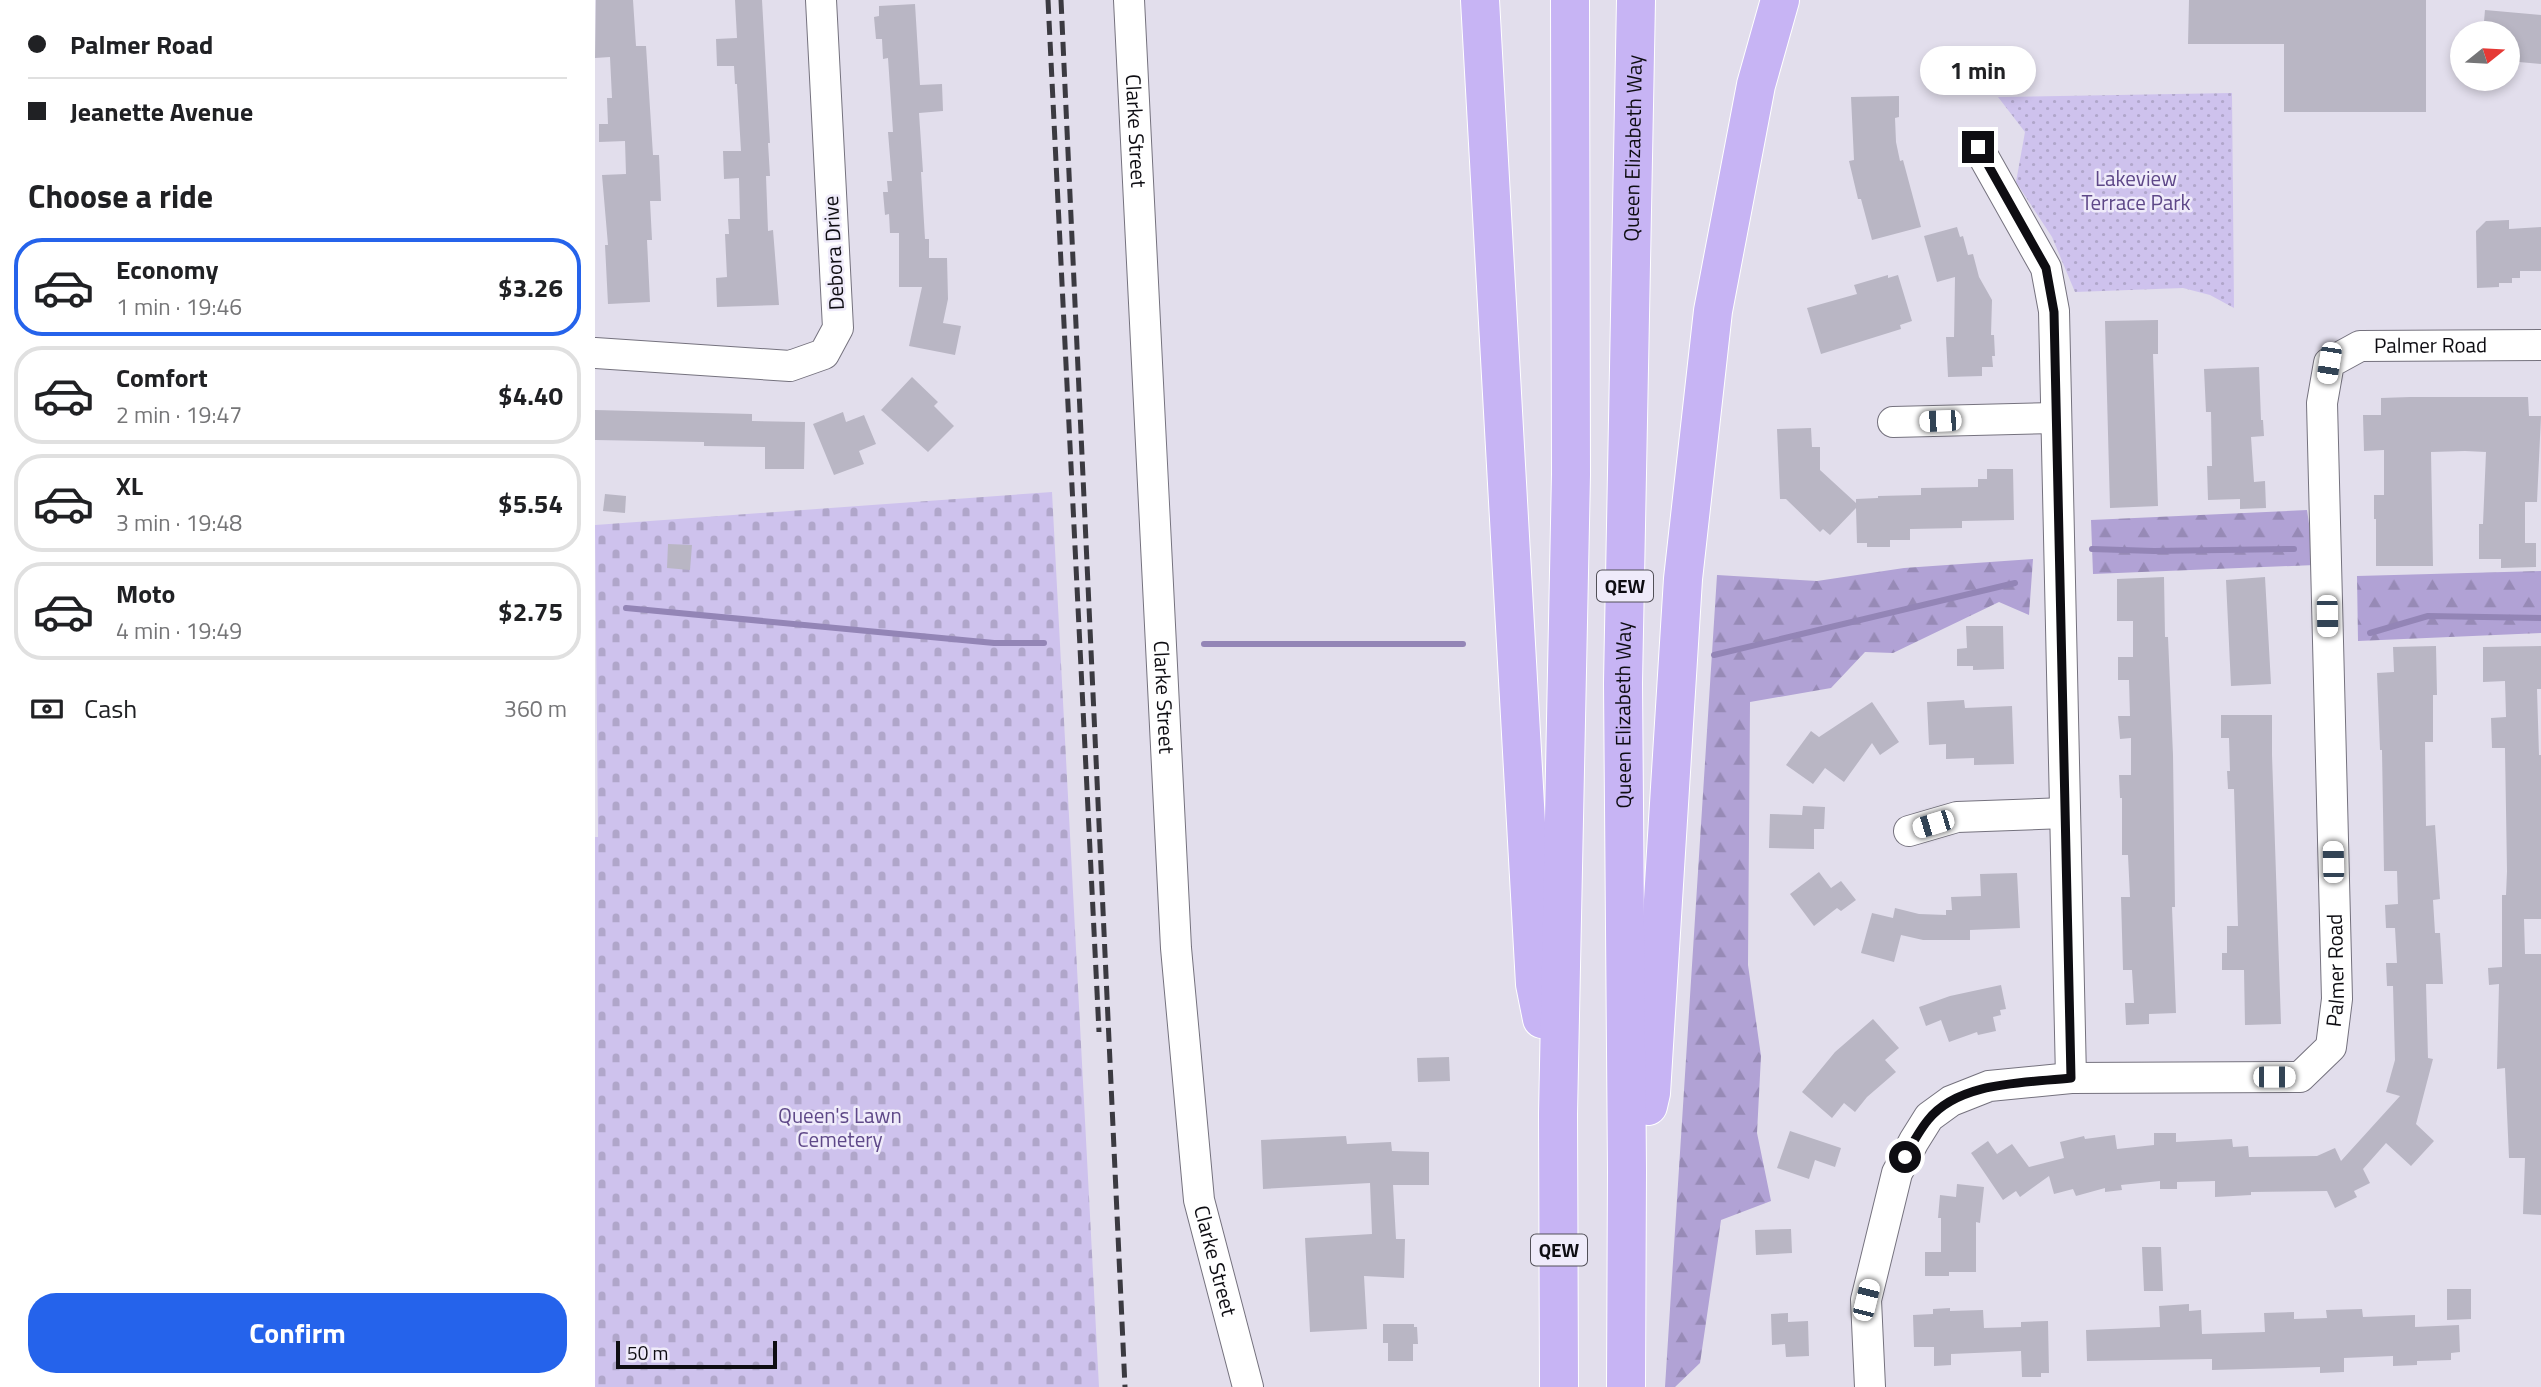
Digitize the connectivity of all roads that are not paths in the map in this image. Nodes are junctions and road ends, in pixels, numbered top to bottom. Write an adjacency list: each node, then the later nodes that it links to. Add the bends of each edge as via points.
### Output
1 (821, 0): 9 (street, Debora Drive, via 838,328 824,354 790,366)
2 (1129, 0): 17 (street, Clarke Street, via 1176,948 1199,1200)
3 (1480, 0): 15 (highway, via 1535,984)
4 (1570, 0): 15 (highway, QEW, via 1571,474)
5 (1636, 0): 16 (highway, Queen Elizabeth Way / QEW, via 1623,683)
6 (1780, 0): 16 (highway, via 1756,85 1713,311 1683,579 1651,1093 1644,1128)
7 (1978, 147): 10 (street, via 2046,268 2054,312)
8 (2541, 345): 14 (street, Palmer Road, via 2360,346 2329,363 2322,403 2337,999 2331,1047 2300,1077)
9 (595, 354)
10 (2055, 418): 11 (street); 12 (street)
11 (1893, 422)
12 (2065, 813): 13 (street, via 1957,817); 14 (street)
13 (1909, 831)
14 (2071, 1078): 20 (street, Palmer Road, via 1989,1086 1951,1101 1929,1118 1914,1141 1897,1173 1866,1300)
15 (1558, 1114): 18 (highway, QEW)
16 (1627, 1171): 19 (highway, Queen Elizabeth Way / QEW)
17 (1248, 1387)
18 (1559, 1387)
19 (1626, 1387)
20 (1870, 1387)

